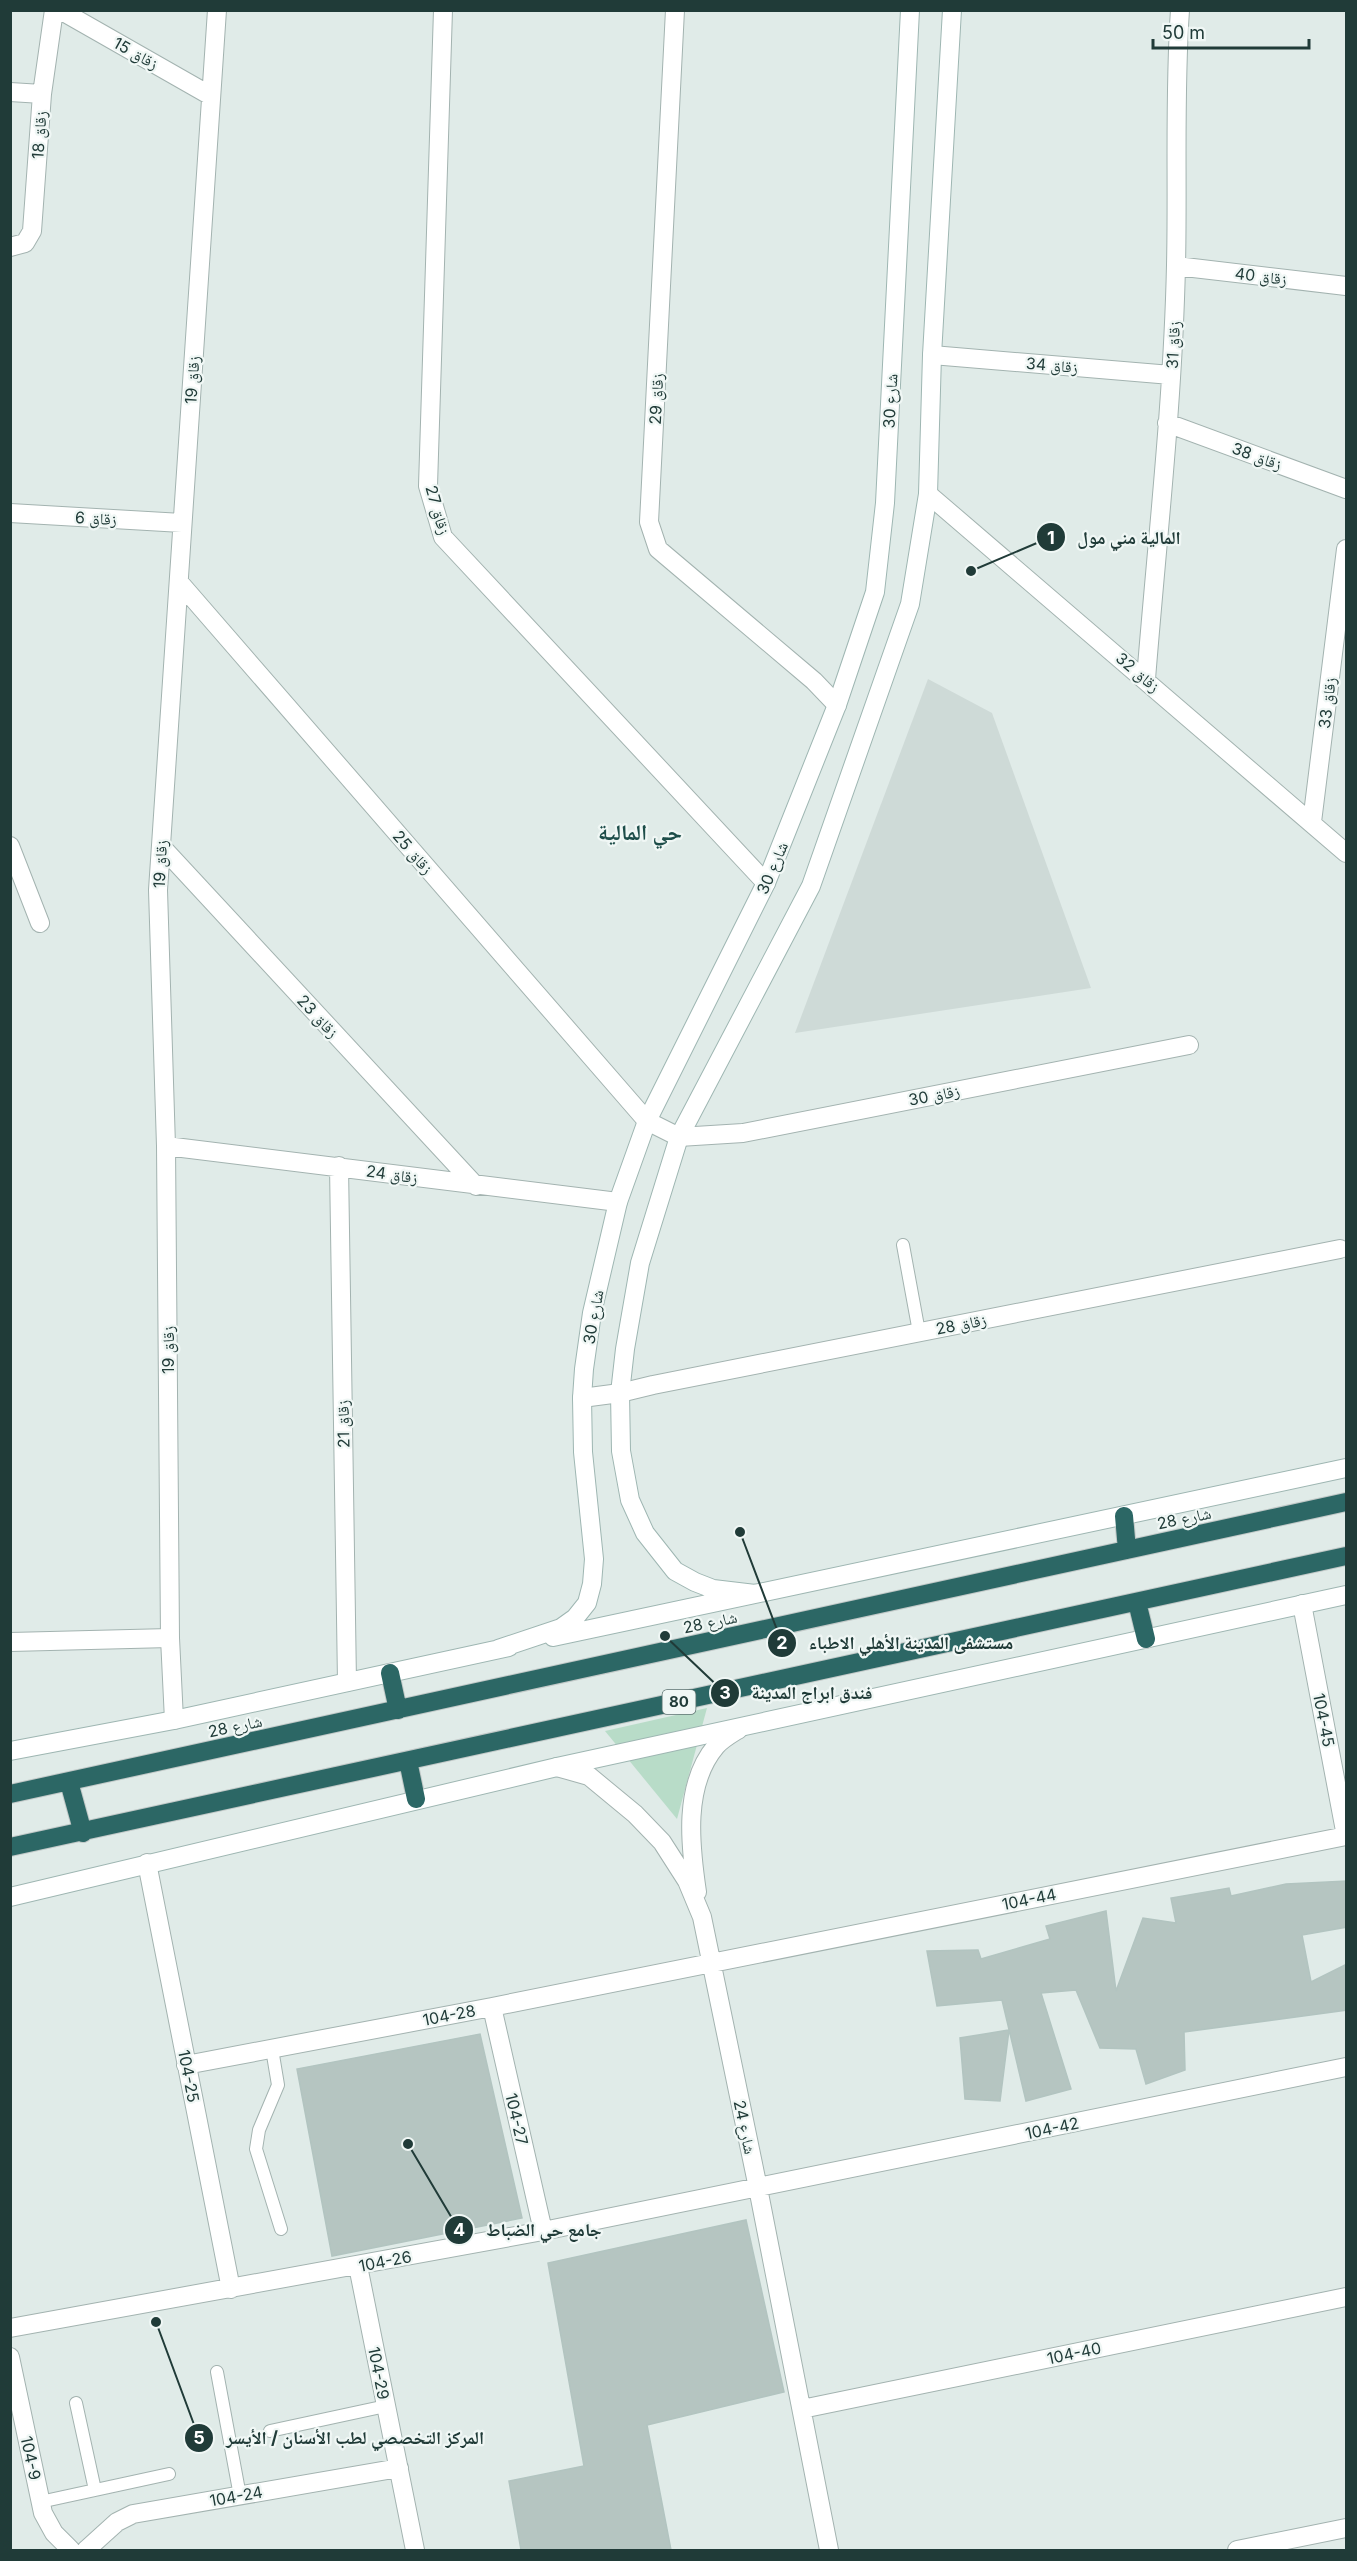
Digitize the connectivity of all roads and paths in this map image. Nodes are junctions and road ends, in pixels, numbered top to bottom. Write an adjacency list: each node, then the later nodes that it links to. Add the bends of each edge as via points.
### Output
1 (54, 10): 10 (street, زقاق 18)
2 (60, 10): 11 (street, زقاق 15)
3 (217, 10): 11 (street, زقاق 19)
4 (443, 10): 30 (street, زقاق 27, via 428,486 443,537)
5 (675, 10): 25 (street, زقاق 29, via 650,522 658,549)
6 (910, 10): 25 (street, شارع 30, via 884,514 875,592)
7 (952, 10): 15 (street)
8 (1180, 10): 13 (street, زقاق 31)
9 (10, 92): 10 (street)
10 (42, 93): 12 (street, زقاق 18, via 32,231 25,243)
11 (211, 96): 21 (street, زقاق 19)
12 (10, 247)
13 (1176, 266): 14 (street, زقاق 40); 16 (street, زقاق 31)
14 (1347, 286)
15 (932, 355): 16 (street, زقاق 34); 19 (street)
16 (1171, 375): 17 (street, زقاق 31)
17 (1167, 423): 18 (street, زقاق 38); 24 (street, زقاق 31)
18 (1347, 489)
19 (928, 494): 24 (street, زقاق 32); 34 (street, via 910,604 811,886)
20 (10, 513): 21 (street, زقاق 6)
21 (182, 523): 23 (street, زقاق 19)
22 (1347, 549): 26 (street, زقاق 33)
23 (178, 582): 28 (street, زقاق 19); 33 (street, زقاق 25)
24 (1146, 679): 26 (street, زقاق 32)
25 (837, 705): 30 (street, شارع 30)
26 (1312, 822): 29 (street, زقاق 32)
27 (10, 846): 31 (street)
28 (161, 846): 35 (street, زقاق 19, via 158,890); 37 (street, زقاق 23)
29 (1347, 853)
30 (766, 883): 33 (street, شارع 30)
31 (40, 922)
32 (1189, 1045): 34 (street, زقاق 30, via 742,1132)
33 (647, 1121): 34 (street); 38 (street, شارع 30)
34 (679, 1137): 42 (street, via 634,1287)
35 (166, 1146): 36 (street, زقاق 24); 53 (street, زقاق 19)
36 (339, 1166): 37 (street, زقاق 24); 58 (street, زقاق 21)
37 (476, 1186): 38 (street, زقاق 24)
38 (618, 1202): 43 (street, شارع 30, via 592,1313)
39 (903, 1245): 41 (lane)
40 (1340, 1249): 41 (street, زقاق 28)
41 (919, 1332): 42 (street, زقاق 28)
42 (621, 1393): 43 (street, زقاق 28); 49 (street, via 624,1475 645,1533 675,1570 695,1582 713,1589)
43 (582, 1398): 56 (street, شارع 30, via 583,1452 594,1559 587,1603 561,1628)
44 (1347, 1468): 46 (street)
45 (1347, 1502): 47 (highway, شارع 28)
46 (1124, 1516): 47 (highway); 49 (street)
47 (1127, 1550): 59 (highway, شارع 28)
48 (1347, 1556): 51 (highway, 80)
49 (755, 1594): 56 (street)
50 (1347, 1595): 52 (street)
51 (1137, 1602): 54 (highway); 63 (highway, 80)
52 (1302, 1605): 54 (street); 69 (street, 104-45)
53 (170, 1638): 55 (street); 60 (street, زقاق 19)
54 (1146, 1639): 61 (street)
55 (10, 1642)
56 (498, 1649): 57 (street)
57 (390, 1673): 58 (street); 59 (highway)
58 (347, 1682): 60 (street)
59 (398, 1710): 65 (highway, شارع 28)
60 (174, 1720): 62 (street)
61 (739, 1729): 64 (street); 73 (street, via 717,1744 694,1792 691,1831)
62 (10, 1751)
63 (408, 1761): 67 (highway); 68 (highway, 80)
64 (557, 1767): 67 (street); 73 (street, شارع 24, via 589,1776 635,1814 662,1842 687,1881)
65 (69, 1782): 66 (highway, شارع 28); 68 (highway)
66 (10, 1794)
67 (416, 1799): 71 (street)
68 (82, 1833): 70 (highway, 80)
69 (1346, 1836): 74 (street, 104-44)
70 (10, 1847)
71 (147, 1863): 72 (street); 77 (street, 104-25)
72 (10, 1897)
73 (702, 1917): 74 (street, شارع 24)
74 (711, 1963): 75 (street, 104-28); 79 (street, شارع 24)
75 (492, 2007): 76 (street, 104-28); 81 (street, 104-27)
76 (272, 2049): 77 (street, 104-28); 80 (lane, via 278,2085 259,2130 256,2149)
77 (186, 2065): 83 (street, 104-25)
78 (1347, 2067): 79 (street, 104-42)
79 (758, 2188): 81 (street, 104-26); 90 (street, شارع 24)
80 (281, 2229)
81 (543, 2232): 82 (street, 104-26)
82 (358, 2266): 83 (street, 104-26); 89 (street, 104-29)
83 (231, 2289): 85 (street, 104-26)
84 (1347, 2297): 90 (street, 104-40)
85 (10, 2328)
86 (10, 2357): 96 (street, 104-9)
87 (217, 2372): 95 (lane)
88 (76, 2403): 94 (lane)
89 (386, 2406): 91 (lane); 92 (street, 104-29)
90 (802, 2409): 102 (street, شارع 24)
91 (270, 2431)
92 (399, 2468): 95 (street, 104-24); 101 (street, 104-29)
93 (169, 2474): 94 (lane)
94 (95, 2490): 96 (lane)
95 (240, 2496): 100 (street, 104-24, via 133,2514)
96 (40, 2502): 99 (street, 104-9, via 54,2532)
97 (1347, 2528): 98 (street)
98 (1311, 2543): 103 (street)
99 (71, 2550)
100 (86, 2550)
101 (415, 2550)
102 (829, 2550)
103 (1237, 2550)

